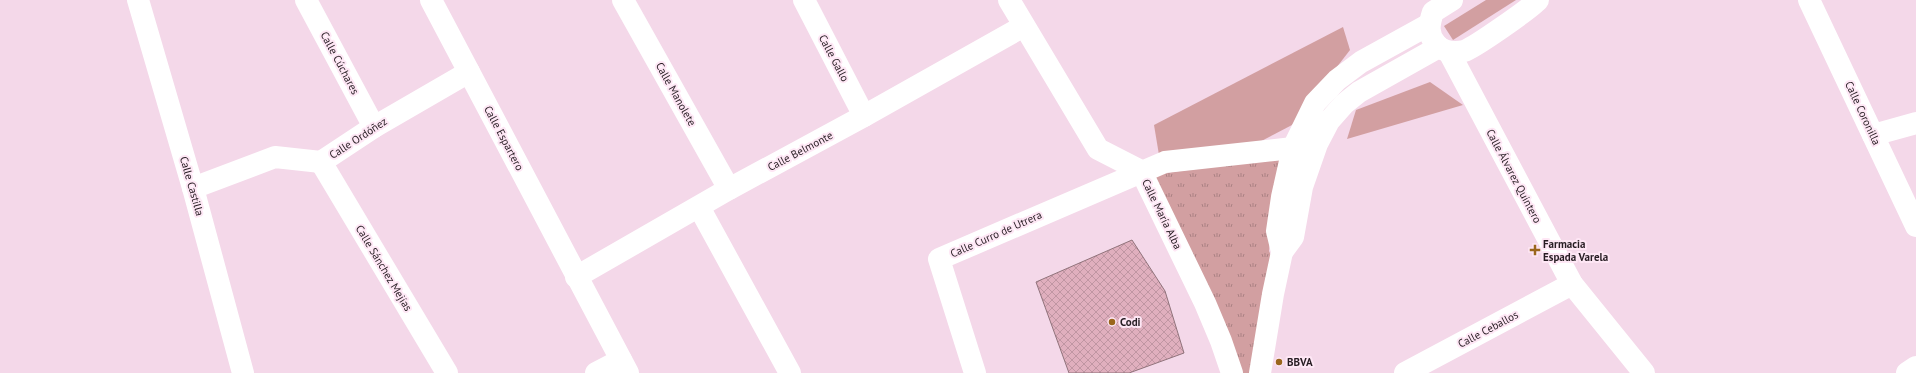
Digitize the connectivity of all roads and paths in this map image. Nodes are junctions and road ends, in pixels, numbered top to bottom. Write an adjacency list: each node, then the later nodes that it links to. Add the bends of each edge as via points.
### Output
1 (138, 0): 21 (street, Calle Castilla)
2 (306, 0): 16 (street, Calle Cúchares)
3 (431, 0): 13 (street, Calle Espartero)
4 (622, 0): 22 (street, Calle Manolete)
5 (804, 0): 14 (street, Calle Gallo)
6 (1009, 0): 11 (street, Calle María Alba)
7 (1452, 0): 10 (street, via 1433,12)
8 (1538, 0): 12 (street, via 1466,50)
9 (1809, 0): 17 (street, Calle Coronilla)
10 (1428, 25): 12 (street, Calle Álvarez Quintero, via 1431,38); 18 (street, via 1361,62 1337,80 1315,103)
11 (1024, 26): 14 (street, Calle Belmonte); 20 (street, Calle María Alba, via 1098,149)
12 (1444, 49): 25 (street, via 1359,92 1329,121 1302,187 1293,237); 27 (street, Calle Álvarez Quintero)
13 (469, 72): 16 (street, Calle Ordóñez); 26 (street, Calle Espartero)
14 (864, 116): 22 (street, Calle Belmonte)
15 (1916, 123): 17 (street)
16 (374, 127): 19 (street, Calle Ordóñez)
17 (1873, 135): 24 (street, Calle Coronilla)
18 (1293, 148): 20 (street, via 1165,162); 25 (street, via 1277,231)
19 (321, 162): 21 (street, Calle Ordóñez, via 275,157); 31 (street, Calle Sánchez Mejías)
20 (1141, 171): 34 (street, Calle Curro de Utrera, via 939,259); 35 (street, Calle María Alba, via 1204,303)
21 (193, 188): 30 (street, Calle Castilla)
22 (729, 189): 23 (street, Calle Belmonte)
23 (699, 207): 26 (street, Calle Belmonte); 33 (street)
24 (1916, 226)
25 (1282, 252): 36 (street, via 1272,294)
26 (576, 277): 28 (street, Calle Espartero)
27 (1572, 284): 37 (street, Calle Ceballos); 38 (street, Calle Álvarez Quintero)
28 (624, 367): 32 (street)
29 (1916, 368): 39 (street)
30 (244, 373)
31 (447, 373)
32 (596, 373)
33 (790, 373)
34 (975, 373)
35 (1232, 373)
36 (1260, 373)
37 (1405, 373)
38 (1644, 373)
39 (1907, 373)

